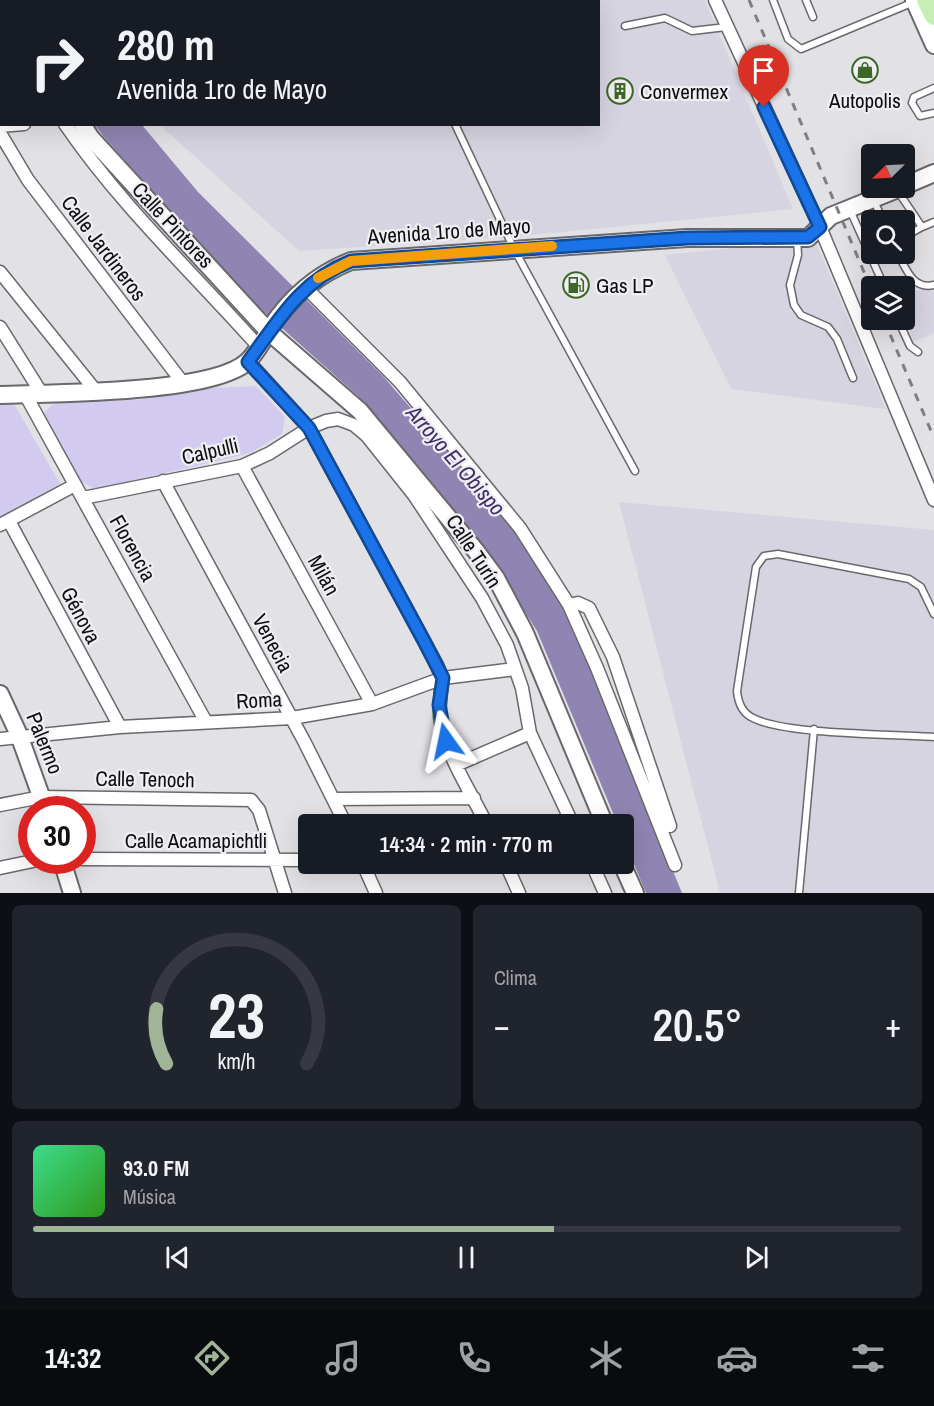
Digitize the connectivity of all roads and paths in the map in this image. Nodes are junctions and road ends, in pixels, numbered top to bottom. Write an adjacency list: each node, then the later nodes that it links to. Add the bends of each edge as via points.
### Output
1 (715, 0): 8 (street)
2 (773, 0): 4 (lane, via 788,39 801,49)
3 (806, 0): 6 (lane)
4 (918, 1): 5 (main road); 9 (street)
5 (934, 16)
6 (813, 17)
7 (625, 26): 8 (lane, via 665,18 692,32)
8 (726, 27): 23 (street)
9 (934, 45)
10 (934, 88): 11 (lane, via 914,97 912,103 920,116)
11 (934, 113)
12 (67, 126): 36 (street, Calle Pintores, via 137,218 188,267)
13 (83, 126): 34 (street)
14 (456, 126): 27 (lane)
15 (0, 133): 40 (street, Calle Jardineros, via 41,199)
16 (934, 173): 17 (street, Avenida 1ro de Mayo)
17 (915, 181)
18 (906, 198): 24 (lane)
19 (873, 199): 20 (street, Avenida 1ro de Mayo); 21 (lane)
20 (850, 209): 23 (street, Avenida 1ro de Mayo, via 831,216); 30 (lane)
21 (878, 210)
22 (934, 222): 24 (lane)
23 (820, 227): 26 (street, Avenida 1ro de Mayo, via 808,237); 52 (street)
24 (922, 227): 25 (lane)
25 (915, 231)
26 (797, 237): 27 (street, Avenida 1ro de Mayo, via 687,238); 39 (lane, via 798,255 790,285 794,305 801,315 828,327)
27 (514, 249): 32 (street, Avenida 1ro de Mayo, via 351,261 324,273); 48 (lane)
28 (903, 264): 31 (lane, via 916,283)
29 (0, 272): 41 (street)
30 (880, 276)
31 (934, 285)
32 (304, 289): 34 (street, Avenida 1ro de Mayo); 54 (street, via 400,382 520,528)
33 (0, 327): 43 (street)
34 (270, 330): 36 (street, Avenida 1ro de Mayo); 78 (street, via 360,411 496,578 525,633)
35 (903, 330): 37 (lane, via 910,346)
36 (259, 347): 38 (street, Avenida 1ro de Mayo)
37 (918, 352)
38 (248, 362): 40 (street, Avenida 1ro de Mayo, via 232,373); 46 (street)
39 (853, 378)
40 (183, 383): 41 (street, Avenida 1ro de Mayo)
41 (95, 390): 43 (street, Avenida 1ro de Mayo)
42 (25, 394): 43 (street, Avenida 1ro de Mayo); 44 (street, Avenida 1ro de Mayo); 50 (street, Florencia)
43 (42, 394)
44 (0, 395)
45 (338, 419): 46 (street, Calpulli); 56 (street, Calle Turín, via 367,436 414,495 482,598)
46 (309, 428): 47 (street, Calpulli); 57 (street)
47 (242, 466): 49 (street, Calpulli); 59 (street, Milán)
48 (635, 471)
49 (163, 481): 51 (street, Calpulli); 60 (street, Venecia)
50 (75, 485): 51 (street, Florencia); 53 (street)
51 (83, 498): 61 (street, Florencia)
52 (934, 500)
53 (4, 523): 62 (street, Génova)
54 (569, 605): 79 (street, via 578,603 589,608 613,657); 84 (street)
55 (934, 614): 63 (lane, via 921,587 909,579 778,554 764,556 756,567 738,699 750,717 761,722)
56 (515, 669): 57 (street, Roma); 64 (street, Calle Turín)
57 (443, 678): 59 (street, Roma); 68 (street, via 441,723)
58 (0, 694): 65 (street, Palermo)
59 (372, 704): 60 (street, Roma)
60 (292, 718): 61 (street, Roma); 71 (street, Venecia)
61 (206, 722): 62 (street, Roma)
62 (120, 727): 65 (street, Roma)
63 (814, 729): 66 (lane); 97 (lane)
64 (530, 733): 68 (street); 77 (street, Calle Turín)
65 (19, 735): 67 (street, Roma); 69 (street, Palermo)
66 (934, 737)
67 (0, 739)
68 (456, 765): 70 (street)
69 (41, 796)
70 (474, 798): 71 (street); 76 (street)
71 (334, 799): 75 (street, Venecia)
72 (96, 803): 81 (street, Calle Tenoch, via 255,802)
73 (18, 804): 74 (street, Calle Tenoch)
74 (0, 805)
75 (341, 814)
76 (482, 814)
77 (568, 814)
78 (600, 814)
79 (670, 826)
80 (96, 859): 81 (street, Calle Acamapichtli)
81 (275, 859): 82 (street, Calle Acamapichtli); 92 (street)
82 (298, 860)
83 (18, 864): 85 (street)
84 (675, 865)
85 (0, 868)
86 (66, 874): 91 (street)
87 (367, 874): 93 (street)
88 (510, 874): 94 (street)
89 (596, 874): 95 (street)
90 (626, 874): 96 (street)
91 (72, 893)
92 (285, 893)
93 (376, 893)
94 (519, 893)
95 (605, 893)
96 (634, 893)
97 (799, 893)

